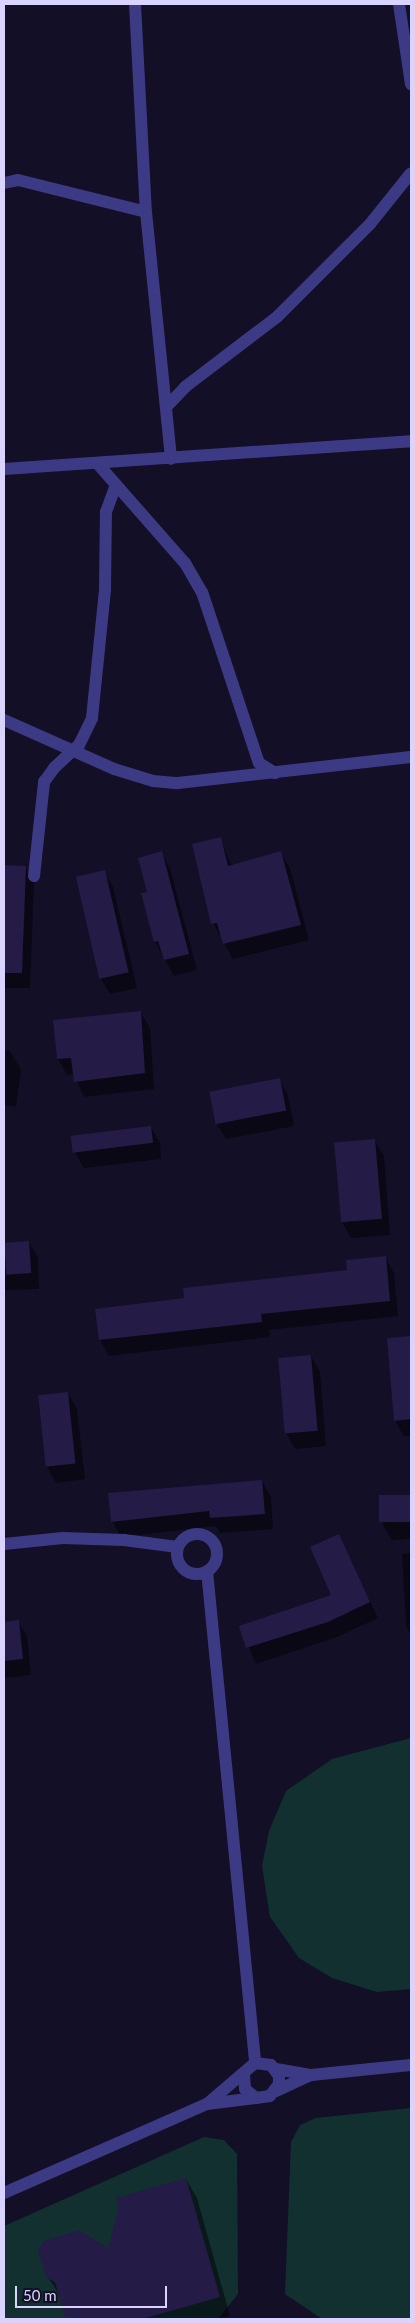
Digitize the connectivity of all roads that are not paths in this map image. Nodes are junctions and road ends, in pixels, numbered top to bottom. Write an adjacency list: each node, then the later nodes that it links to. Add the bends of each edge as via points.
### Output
1 (135, 4): 7 (street)
2 (399, 4): 3 (street); 4 (street)
3 (411, 12)
4 (411, 84)
5 (411, 173): 8 (street, via 370,224 277,317 185,386)
6 (4, 183): 7 (street, via 18,180)
7 (146, 212): 8 (street)
8 (166, 407): 10 (street)
9 (411, 441): 10 (street)
10 (171, 459): 11 (street)
11 (97, 464): 12 (street); 13 (street)
12 (4, 469)
13 (116, 485): 15 (street, via 106,512 105,589 92,718 79,745); 17 (street, via 185,563 202,592 259,763)
14 (4, 720): 15 (street)
15 (71, 751): 17 (street, via 153,781 178,783); 18 (street, via 44,782)
16 (411, 757): 17 (street)
17 (275, 773)
18 (34, 876)
19 (4, 1544): 20 (street, via 63,1538 124,1540)
20 (178, 1547): 21 (street, via 181,1566 198,1574); 21 (street, via 190,1535 206,1536 213,1542 217,1558)
21 (207, 1571): 22 (street)
22 (255, 2063): 24 (street, via 266,2062); 25 (street)
23 (411, 2065): 26 (street)
24 (276, 2069): 26 (street); 27 (street, via 279,2076)
25 (244, 2075): 28 (street, via 245,2089); 29 (street)
26 (311, 2075): 27 (street)
27 (276, 2091): 28 (street, via 270,2096)
28 (256, 2098): 29 (street)
29 (207, 2104): 30 (street)
30 (4, 2194)

